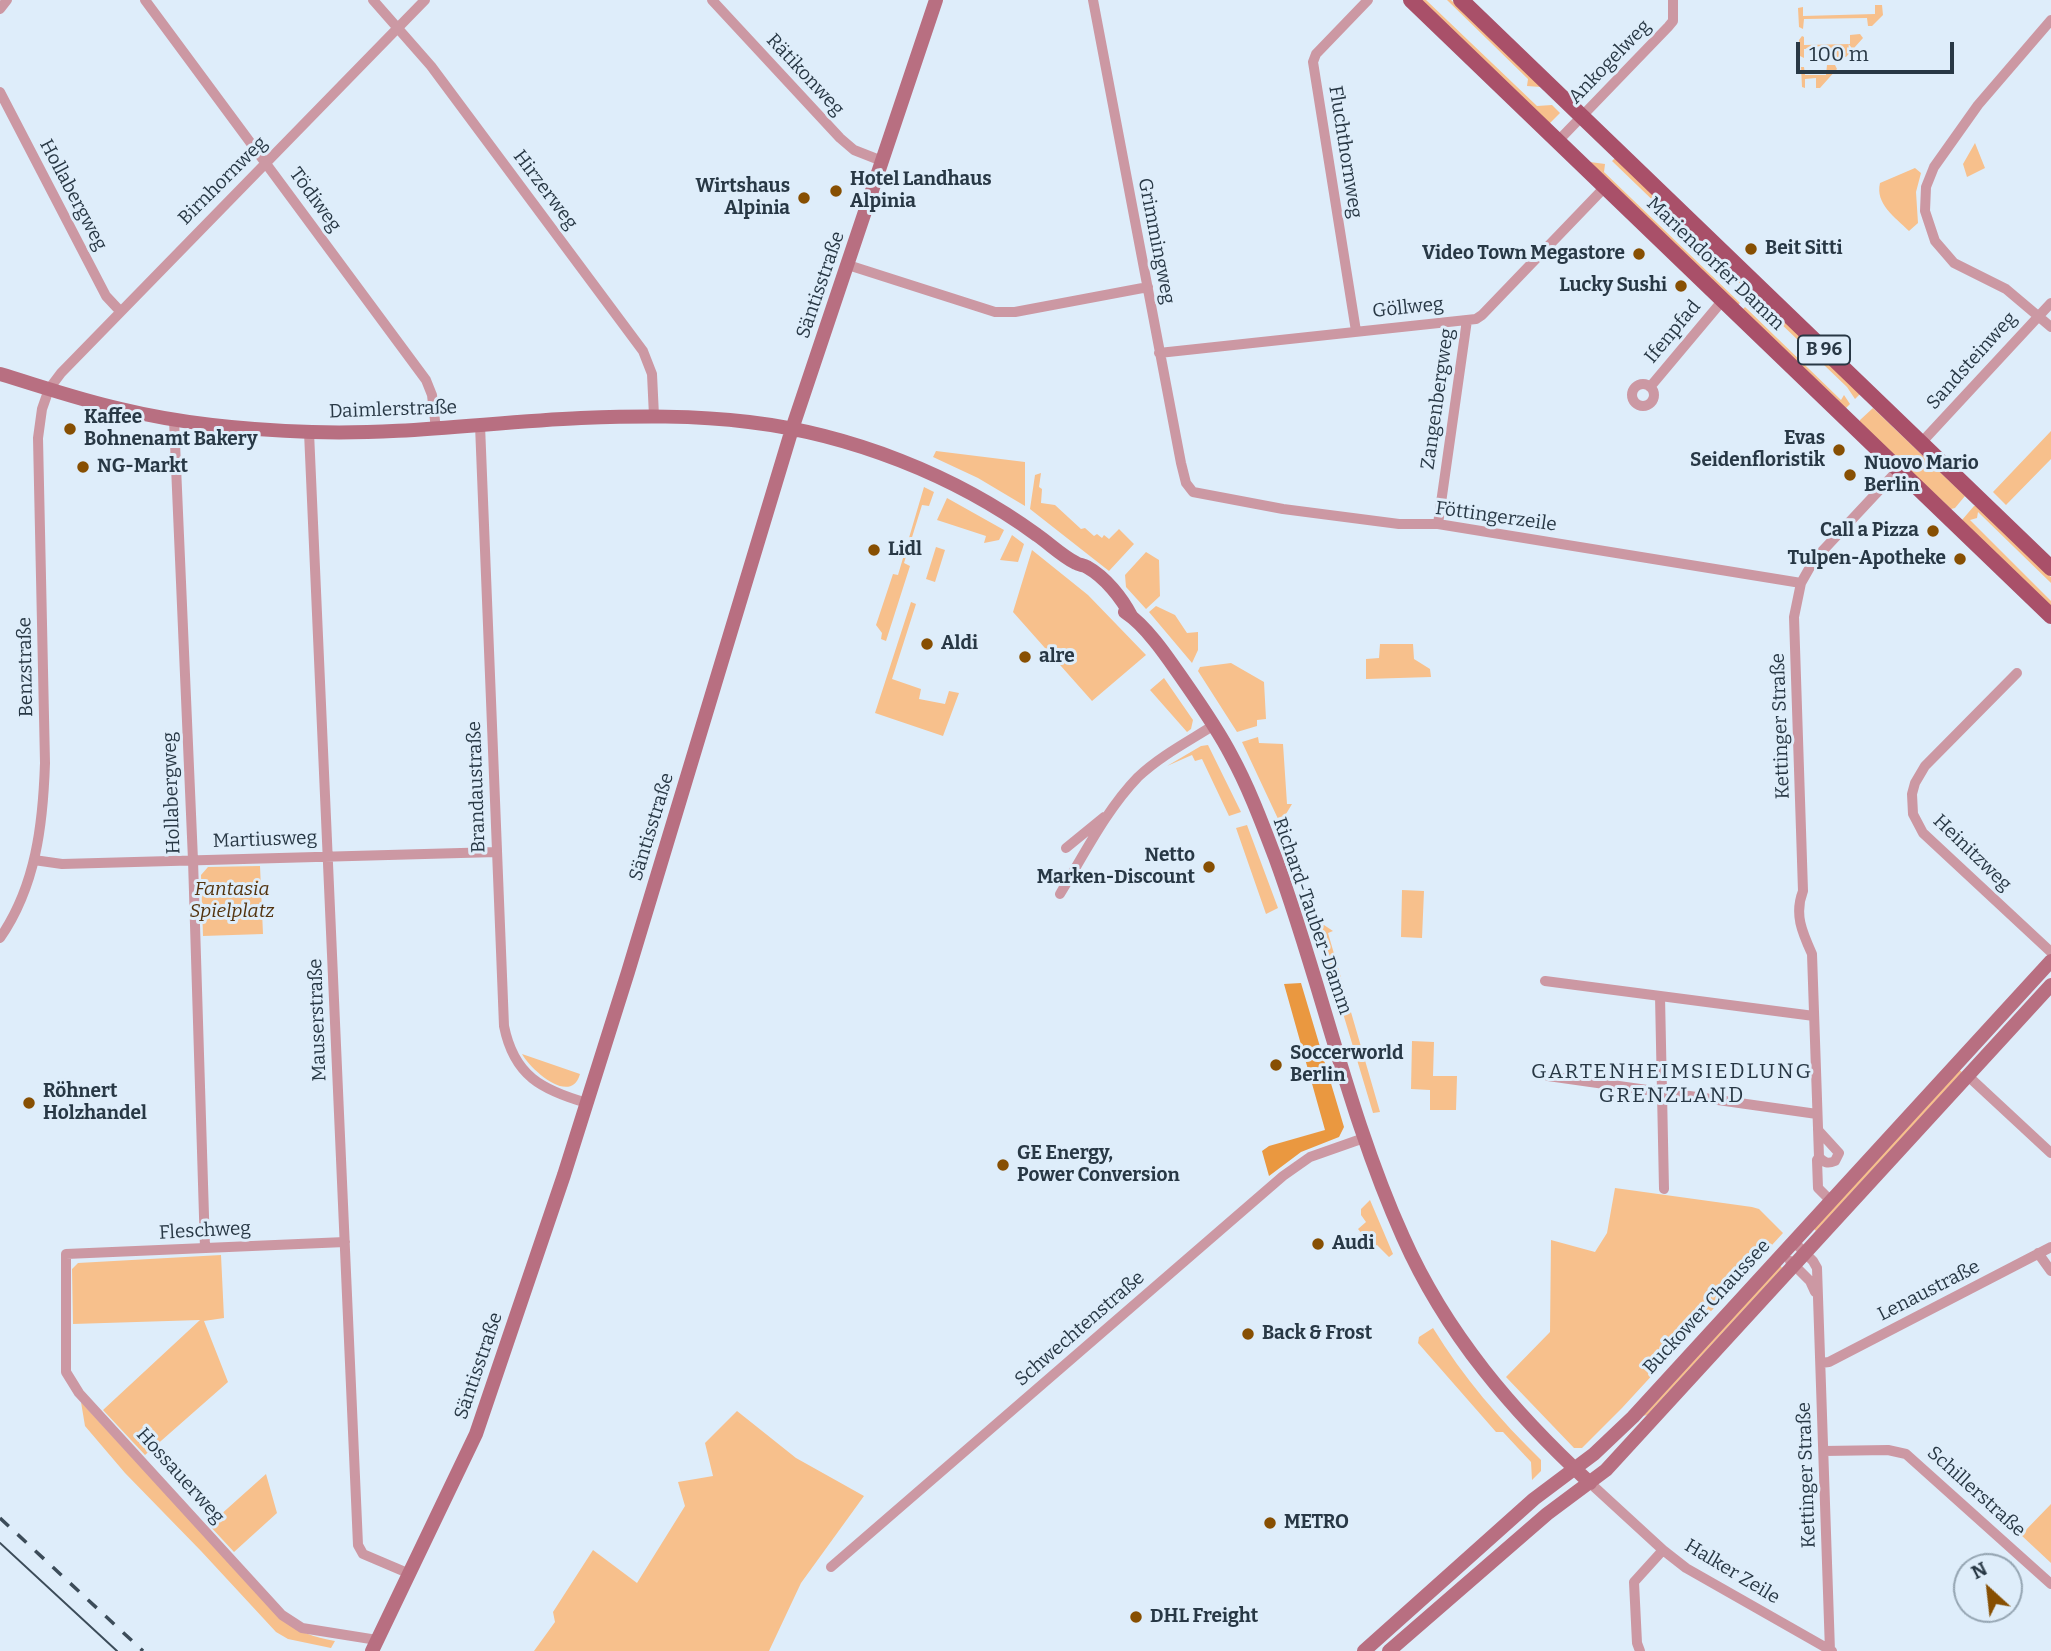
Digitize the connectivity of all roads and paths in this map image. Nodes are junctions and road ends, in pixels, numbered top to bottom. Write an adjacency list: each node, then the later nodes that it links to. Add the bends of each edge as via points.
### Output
1 (6, 0): 12 (street)
2 (145, 0): 19 (street, Tödiweg)
3 (373, 0): 14 (street, Hirzerweg)
4 (425, 0): 14 (street, Birnhornweg)
5 (712, 0): 18 (street, Rätikonweg, via 840,138 854,150)
6 (936, 0): 18 (street, Säntisstraße)
7 (1093, 0): 22 (street, Grimmingweg)
8 (1368, 0): 29 (street, Fluchthornweg, via 1313,62)
9 (1411, 0): 17 (main road, Mariendorfer Damm / B 96)
10 (1461, 0): 16 (main road, Mariendorfer Damm / B 96)
11 (1673, 0): 16 (street, Ankogelweg, via 1673,21)
12 (0, 9)
13 (2051, 20): 26 (street, via 1963,125 1934,167 1925,200 1930,231 1944,254 1963,269 2006,289)
14 (398, 28): 19 (street, Birnhornweg); 34 (street, Hirzerweg, via 643,351 652,374)
15 (0, 92): 25 (street, Hollabergweg, via 106,296)
16 (1581, 116): 17 (street, Ankogelweg); 40 (main road, Mariendorfer Damm / B 96)
17 (1558, 141): 20 (main road, Mariendorfer Damm / B 96)
18 (882, 160): 21 (street, Säntisstraße)
19 (267, 163): 25 (street, Birnhornweg); 37 (street, Tödiweg, via 426,380)
20 (1605, 187): 23 (main road, Mariendorfer Damm / B 96); 27 (street, Göllweg, via 1482,315)
21 (848, 265): 22 (street, via 997,312); 38 (street, Säntisstraße)
22 (1148, 287): 30 (street, Grimmingweg)
23 (1723, 300): 32 (street, Ifenpfad); 41 (main road, Mariendorfer Damm / B 96)
24 (2051, 303): 26 (street, Sandsteinweg)
25 (120, 310): 33 (street, Birnhornweg)
26 (2038, 315): 28 (street); 40 (street, Sandsteinweg)
27 (1467, 320): 29 (street, Göllweg); 43 (street, Zangenbergweg)
28 (2051, 327)
29 (1356, 331): 30 (street, Göllweg)
30 (1159, 353): 42 (street, Grimmingweg)
31 (0, 374): 33 (street, Daimlerstraße)
32 (1650, 387)
33 (49, 389): 35 (street, Daimlerstraße); 53 (street, Benzstraße, via 38,438 45,763 44,804)
34 (654, 416): 36 (street, Daimlerstraße); 38 (street, Daimlerstraße, via 747,421)
35 (174, 420): 39 (street, Daimlerstraße); 54 (street, Hollabergweg)
36 (480, 425): 37 (street, Daimlerstraße); 51 (street, Brandaustraße)
37 (436, 429): 39 (street, Daimlerstraße)
38 (792, 429): 48 (street, Richard-Tauber-Damm, via 868,450 949,483 1088,567 1126,605); 66 (street, Säntisstraße)
39 (309, 432): 52 (street, Mauserstraße)
40 (1921, 443): 44 (main road, Mariendorfer Damm / B 96)
41 (1899, 469): 45 (street, Kettinger Straße, via 1821,551); 46 (main road, Mariendorfer Damm / B 96)
42 (1189, 487): 43 (street, Föttingerzeile, via 1193,492 1283,509 1399,524)
43 (1438, 524): 45 (street, Föttingerzeile)
44 (2051, 568)
45 (1801, 583): 62 (street, Kettinger Straße, via 1794,617 1803,891 1799,925 1812,954)
46 (2051, 616)
47 (2017, 673): 57 (street, Heinitzweg, via 1925,766 1912,794 1913,814 1928,838)
48 (1214, 725): 49 (street, via 1140,775); 69 (street, Richard-Tauber-Damm, via 1247,788 1283,878)
49 (1110, 813): 50 (street); 55 (street)
50 (1066, 848)
51 (497, 852): 52 (street, Martiusweg); 66 (street, Brandaustraße, via 507,1041 534,1081 553,1093)
52 (328, 856): 54 (street, Martiusweg); 74 (street, Mauserstraße)
53 (34, 860): 54 (street, Martiusweg, via 55,864); 56 (street, Benzstraße, via 21,903)
54 (193, 860): 77 (street, Hollabergweg)
55 (1060, 894)
56 (0, 937)
57 (2051, 951)
58 (2051, 961): 73 (street, Buckower Chaussee)
59 (1545, 981): 61 (street)
60 (2051, 985): 64 (street, Buckower Chaussee)
61 (1660, 996): 62 (street); 65 (street)
62 (1814, 1016): 67 (street, Kettinger Straße)
63 (1548, 1076): 65 (street)
64 (1968, 1076): 70 (street); 78 (street, Buckower Chaussee)
65 (1662, 1092): 67 (street); 72 (street)
66 (587, 1103): 91 (street, Säntisstraße, via 476,1434)
67 (1817, 1114): 68 (street, Kettinger Straße)
68 (1818, 1130): 71 (street, Kettinger Straße); 71 (street, via 1839,1153 1830,1163)
69 (1364, 1138): 87 (street, Richard-Tauber-Damm, via 1404,1240 1451,1326 1492,1383); 90 (street, Schwechtenstraße, via 1310,1157 1283,1176)
70 (2051, 1153)
71 (1819, 1157): 73 (street, Kettinger Straße, via 1818,1188)
72 (1664, 1189)
73 (1831, 1201): 75 (street, Buckower Chaussee)
74 (345, 1242): 77 (street, Fleschweg); 91 (street, Mauserstraße, via 358,1545 363,1554)
75 (1794, 1242): 78 (street, Kettinger Straße); 81 (street, Buckower Chaussee)
76 (2051, 1247): 79 (street, Lenaustraße)
77 (205, 1248): 80 (street, Fleschweg)
78 (1805, 1252): 82 (street, Buckower Chaussee); 84 (street, Kettinger Straße, via 1817,1268)
79 (2038, 1253): 83 (street); 85 (street, Lenaustraße)
80 (66, 1254): 93 (street, Hossauerweg, via 66,1372 79,1392 282,1615 302,1628)
81 (1783, 1254): 82 (street); 87 (street, Buckower Chaussee, via 1633,1417)
82 (1794, 1265): 84 (street); 88 (street, Buckower Chaussee)
83 (2051, 1271)
84 (1819, 1299): 85 (street, Kettinger Straße)
85 (1821, 1363): 86 (street, Kettinger Straße)
86 (1824, 1451): 92 (street, Schillerstraße, via 1906,1454); 94 (street, Kettinger Straße)
87 (1573, 1468): 88 (street, Richard-Tauber-Damm); 95 (street, Buckower Chaussee)
88 (1590, 1483): 89 (street, Halker Zeile); 96 (street, Buckower Chaussee, via 1547,1514)
89 (1663, 1550): 94 (street, Halker Zeile); 97 (street, via 1634,1582)
90 (831, 1567)
91 (410, 1574): 93 (street, Säntisstraße)
92 (2051, 1584)
93 (375, 1646)
94 (1831, 1650)
95 (1364, 1651)
96 (1389, 1651)
97 (1640, 1651)

